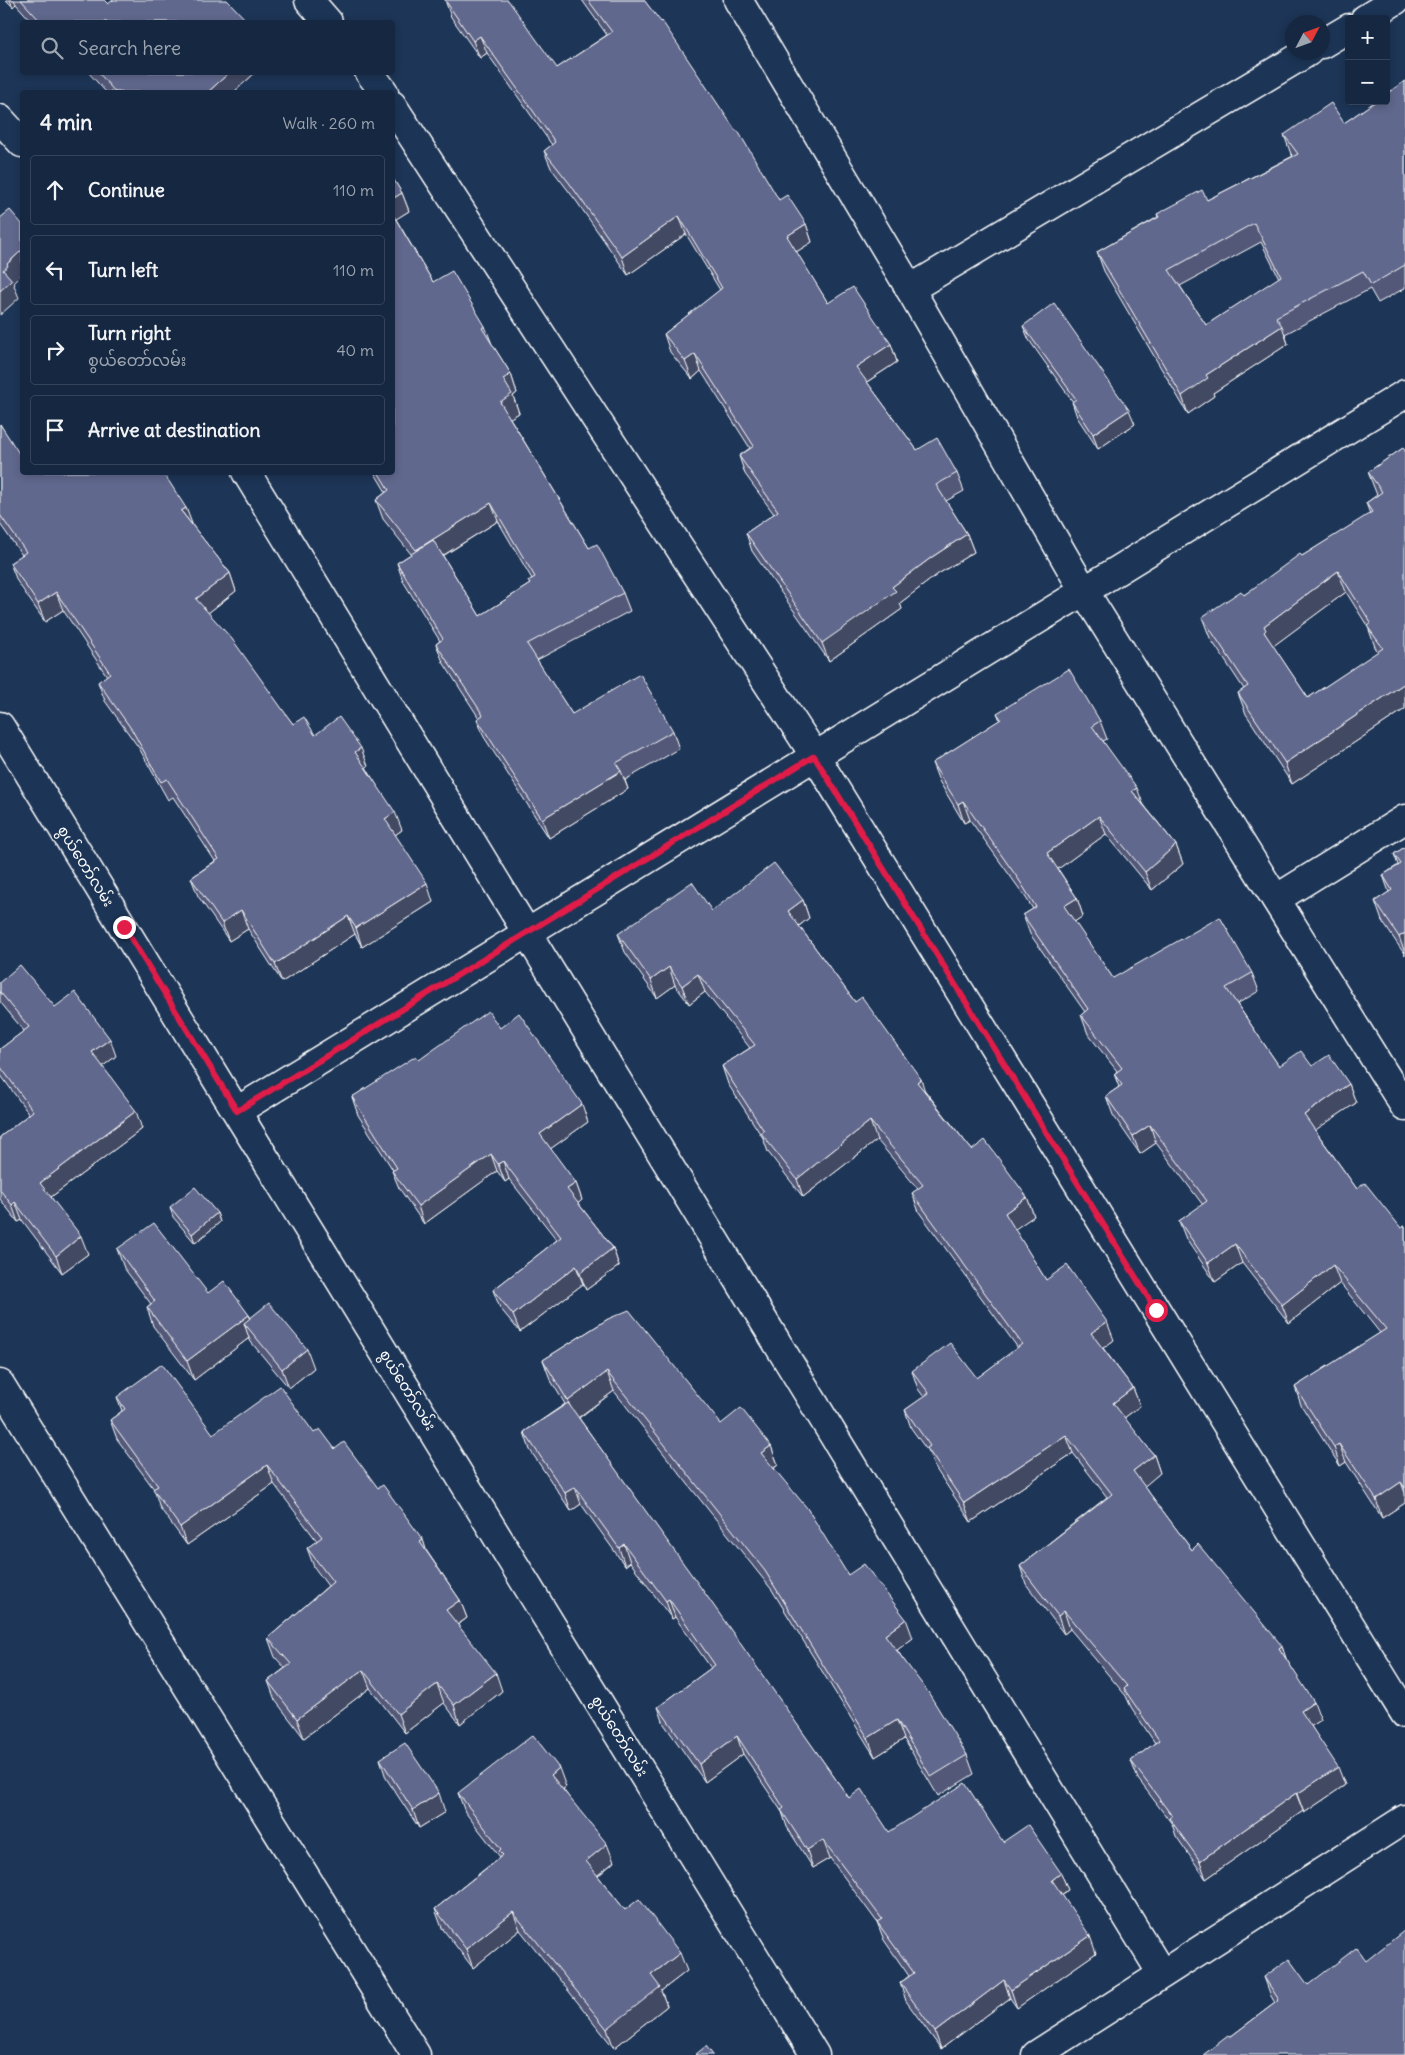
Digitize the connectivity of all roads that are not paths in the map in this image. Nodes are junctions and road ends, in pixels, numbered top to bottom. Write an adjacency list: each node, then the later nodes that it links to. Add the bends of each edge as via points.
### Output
1 (309, 0): 5 (street)
2 (738, 0): 14 (street)
3 (1396, 0): 4 (street)
4 (1372, 15)
5 (326, 20)
6 (1345, 30): 7 (street)
7 (1330, 39)
8 (1295, 60): 14 (street)
9 (372, 75): 10 (street)
10 (383, 90)
11 (395, 110): 19 (street)
12 (0, 119): 13 (street)
13 (20, 141)
14 (910, 289): 17 (street)
15 (1405, 394): 17 (street)
16 (248, 475): 22 (street)
17 (1084, 590): 19 (street); 21 (street)
18 (0, 726): 24 (street, စွယ်တော်လမ်း)
19 (814, 756): 22 (street); 26 (street)
20 (1405, 819): 21 (street)
21 (1276, 900): 23 (street)
22 (527, 932): 24 (street); 28 (street)
23 (1405, 1107)
24 (237, 1111): 30 (street, စွယ်တော်လမ်း)
25 (0, 1384): 29 (street)
26 (1405, 1714)
27 (1405, 1819): 28 (street)
28 (1162, 1974): 31 (street)
29 (416, 2055)
30 (816, 2055)
31 (1036, 2055)

